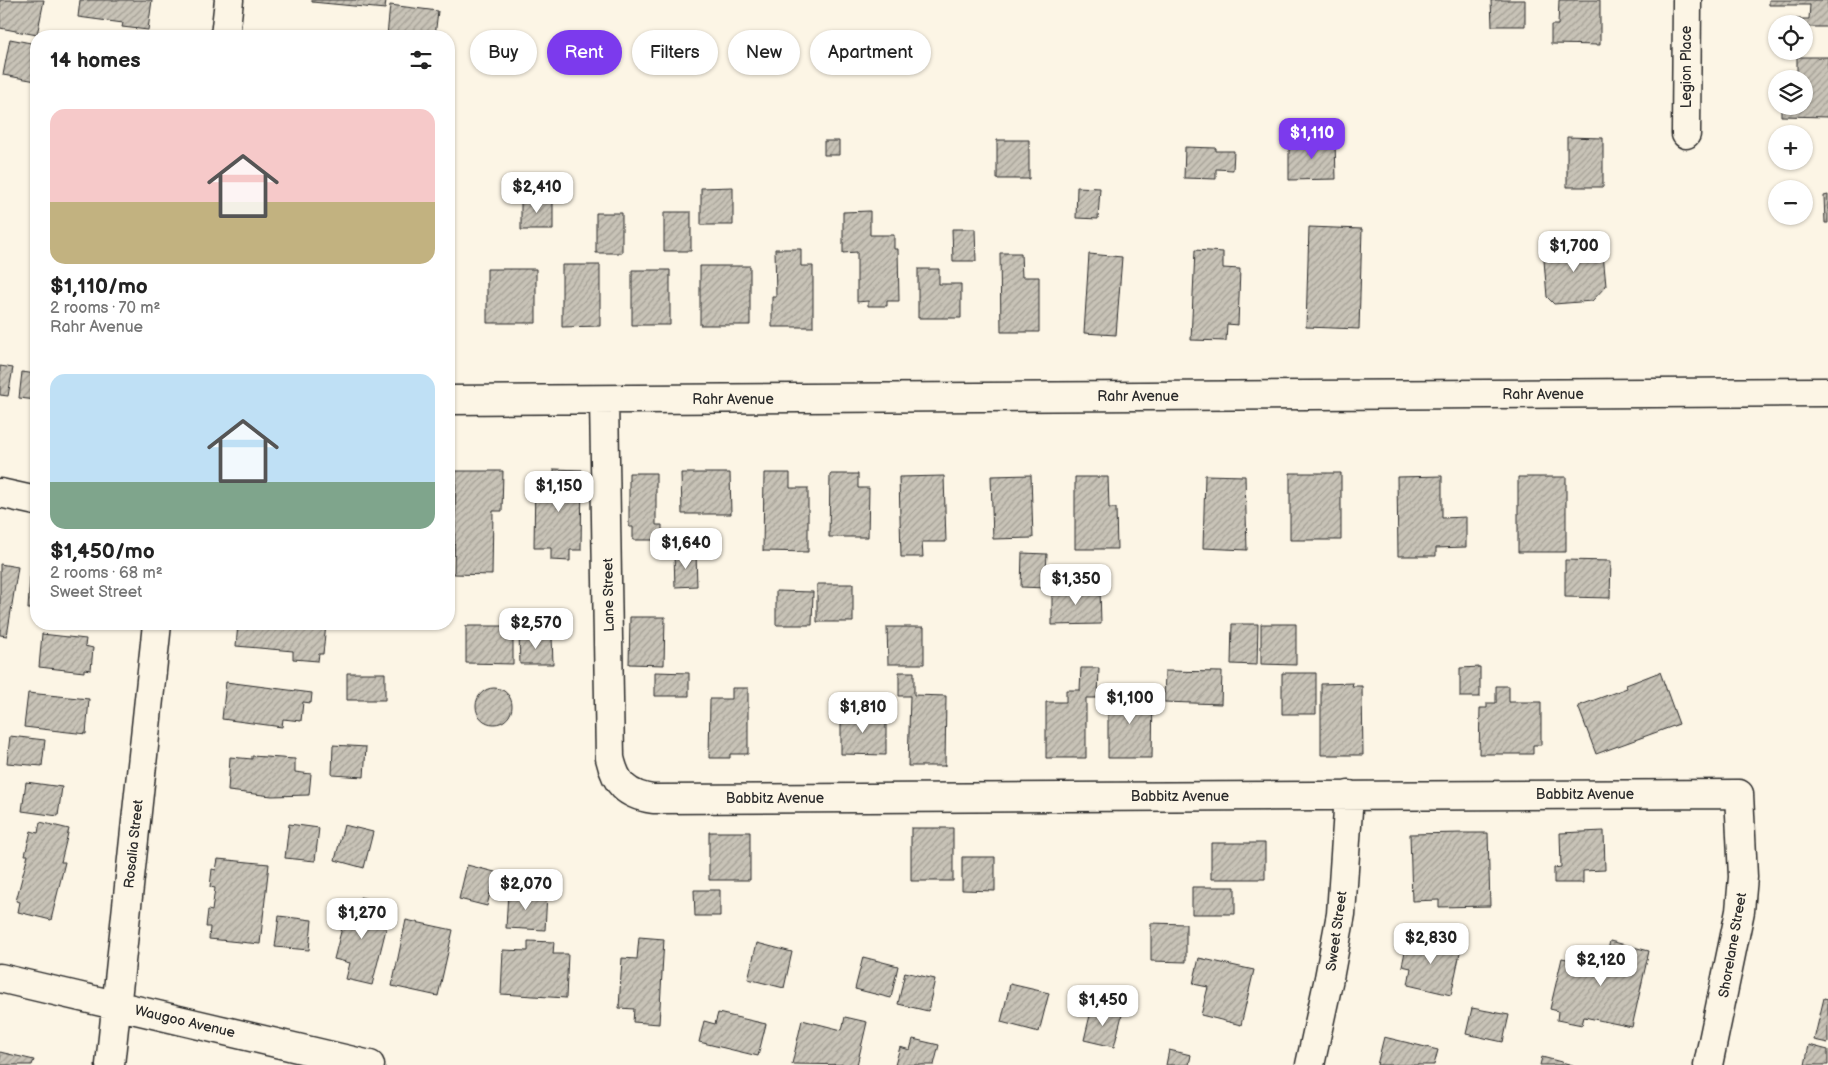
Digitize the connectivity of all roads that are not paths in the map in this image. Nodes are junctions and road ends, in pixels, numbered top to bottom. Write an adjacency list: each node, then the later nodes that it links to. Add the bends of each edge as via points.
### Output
1 (229, 0): 3 (street)
2 (1687, 0): 4 (street, Legion Place)
3 (226, 30)
4 (1686, 134)
5 (1828, 392): 7 (street, Rahr Avenue)
6 (455, 400): 7 (street, Rahr Avenue)
7 (604, 400): 11 (street, Lane Street, via 610,758 614,775)
8 (0, 493): 9 (street)
9 (30, 500)
10 (156, 630): 15 (street, Rosalia Street)
11 (624, 787): 13 (street, Babbitz Avenue, via 639,797 653,799)
12 (1739, 794): 13 (street, Babbitz Avenue); 19 (street, Shorelane Street, via 1743,877 1740,911)
13 (1349, 795): 18 (street, Sweet Street, via 1341,914)
14 (0, 978): 15 (street, Waugoo Avenue)
15 (116, 1005): 16 (street, Rosalia Street); 17 (street, Waugoo Avenue)
16 (110, 1065)
17 (370, 1065)
18 (1310, 1065)
19 (1708, 1065)

